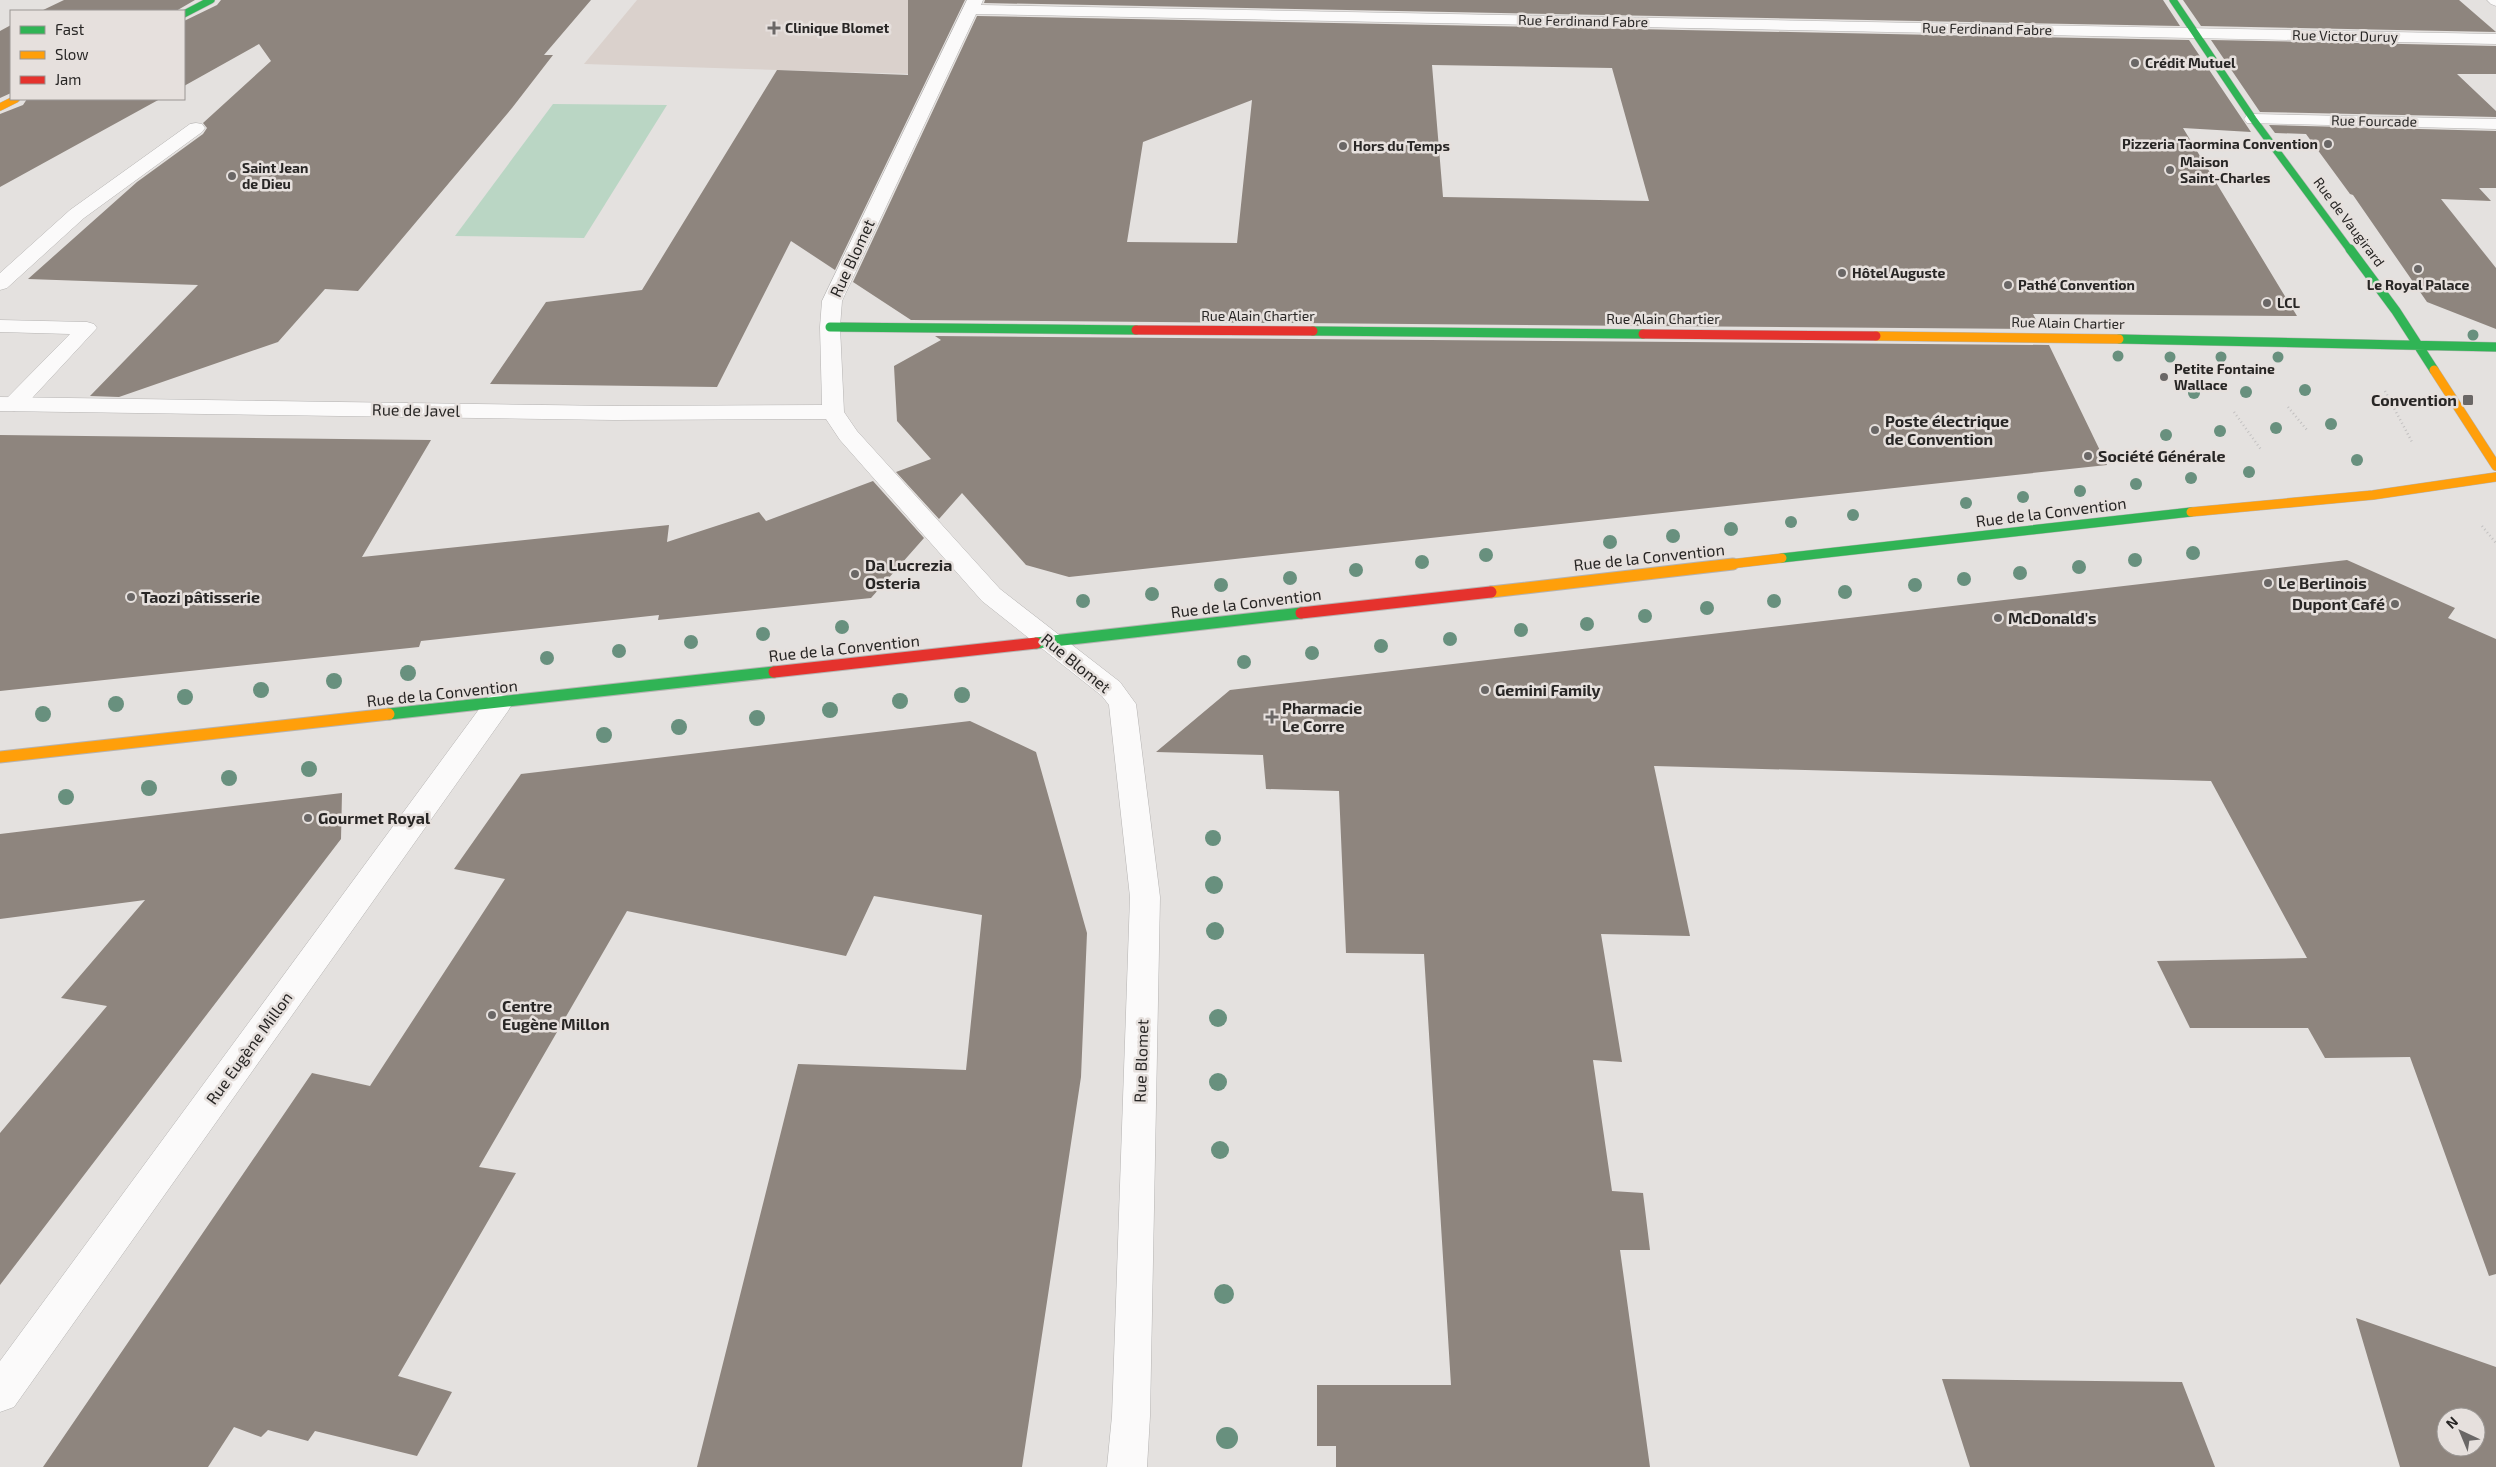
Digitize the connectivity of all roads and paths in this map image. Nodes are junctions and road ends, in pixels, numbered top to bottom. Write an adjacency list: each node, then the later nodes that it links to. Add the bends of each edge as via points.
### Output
1 (211, 0): 4 (main road)
2 (2173, 0): 5 (main road, Rue de Vaugirard)
3 (973, 4): 5 (street, Rue Ferdinand Fabre); 14 (street, Rue Blomet, via 832,301)
4 (185, 13)
5 (2194, 33): 6 (street, Rue Victor Duruy); 9 (main road, Rue de Vaugirard)
6 (2496, 39)
7 (14, 100): 8 (main road)
8 (0, 107)
9 (2253, 118): 10 (street, Rue Fourcade); 15 (main road, Rue de Vaugirard)
10 (2496, 124)
11 (196, 128): 12 (street, via 76,214)
12 (0, 284)
13 (0, 326): 17 (street, via 87,328)
14 (830, 327): 15 (main road, Rue Alain Chartier, via 2025,337); 19 (street, Rue Blomet)
15 (2419, 346): 16 (main road, Rue Alain Chartier); 23 (main road, Rue de Vaugirard)
16 (2496, 347)
17 (7, 404): 19 (street, Rue de Javel, via 614,413)
18 (2288, 407): 21 (path)
19 (833, 412): 25 (street, Rue Blomet, via 848,436 991,595)
20 (2234, 412): 22 (path)
21 (2307, 430)
22 (2262, 451)
23 (2496, 466)
24 (2496, 477): 25 (main road, Rue de la Convention, via 2373,495 2259,504)
25 (1049, 642): 26 (main road, Rue de la Convention); 29 (street, Rue Blomet, via 1111,690 1122,704 1145,897)
26 (498, 704): 27 (main road, Rue de la Convention); 28 (street, Rue Eugène Millon)
27 (0, 757)
28 (0, 1393)
29 (1127, 1467)

